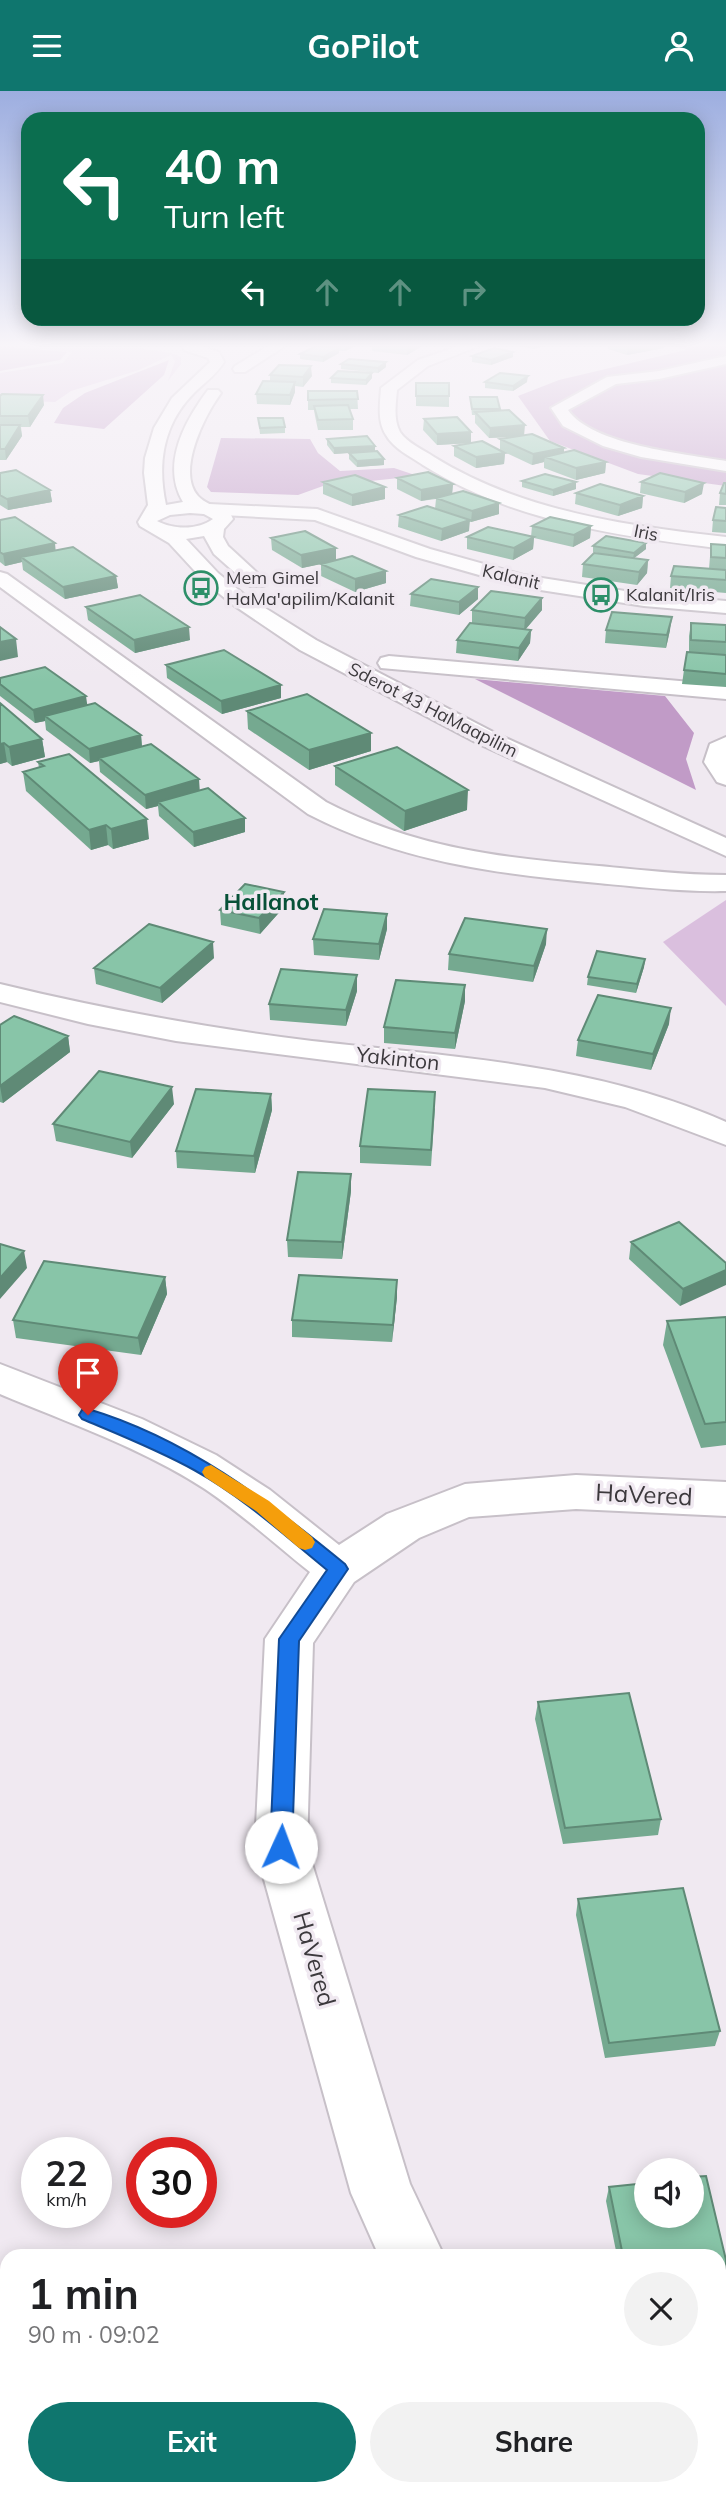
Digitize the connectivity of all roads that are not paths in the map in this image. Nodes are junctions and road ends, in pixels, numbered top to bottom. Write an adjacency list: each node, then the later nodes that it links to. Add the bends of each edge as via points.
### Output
1 (154, 458): 7 (street, via 151,478)
2 (183, 458): 6 (street, via 186,494)
3 (424, 458): 8 (street, Iris, via 489,492 582,520)
4 (679, 458): 5 (street)
5 (726, 466)
6 (213, 517): 7 (street, Kalanit, via 197,532); 10 (street, via 213,537 221,549); 11 (street, Kalanit, via 304,513 521,581)
7 (158, 523): 18 (street, Sderot 43 HaMaapilim, via 239,600 320,652 488,740)
8 (726, 543)
9 (0, 578): 19 (street, via 317,808 358,829 409,847 458,857 585,873)
10 (272, 593)
11 (726, 607)
12 (341, 637): 13 (street, Sderot 43 HaMaapilim)
13 (389, 663): 14 (street, via 454,665); 15 (street, Sderot 43 HaMaapilim)
14 (726, 692)
15 (454, 696)
16 (726, 744): 17 (street, via 719,749 716,762)
17 (726, 777)
18 (726, 848)
19 (726, 883)
20 (0, 993): 21 (street, Yakinton, via 226,1039 565,1081 644,1101)
21 (726, 1135)
22 (0, 1378): 24 (street, via 202,1467 262,1506)
23 (726, 1500): 24 (street, HaVered, via 576,1492 465,1501 403,1526)
24 (338, 1569): 25 (street, HaVered, via 289,1639 281,1847 382,2193)
25 (409, 2249)

